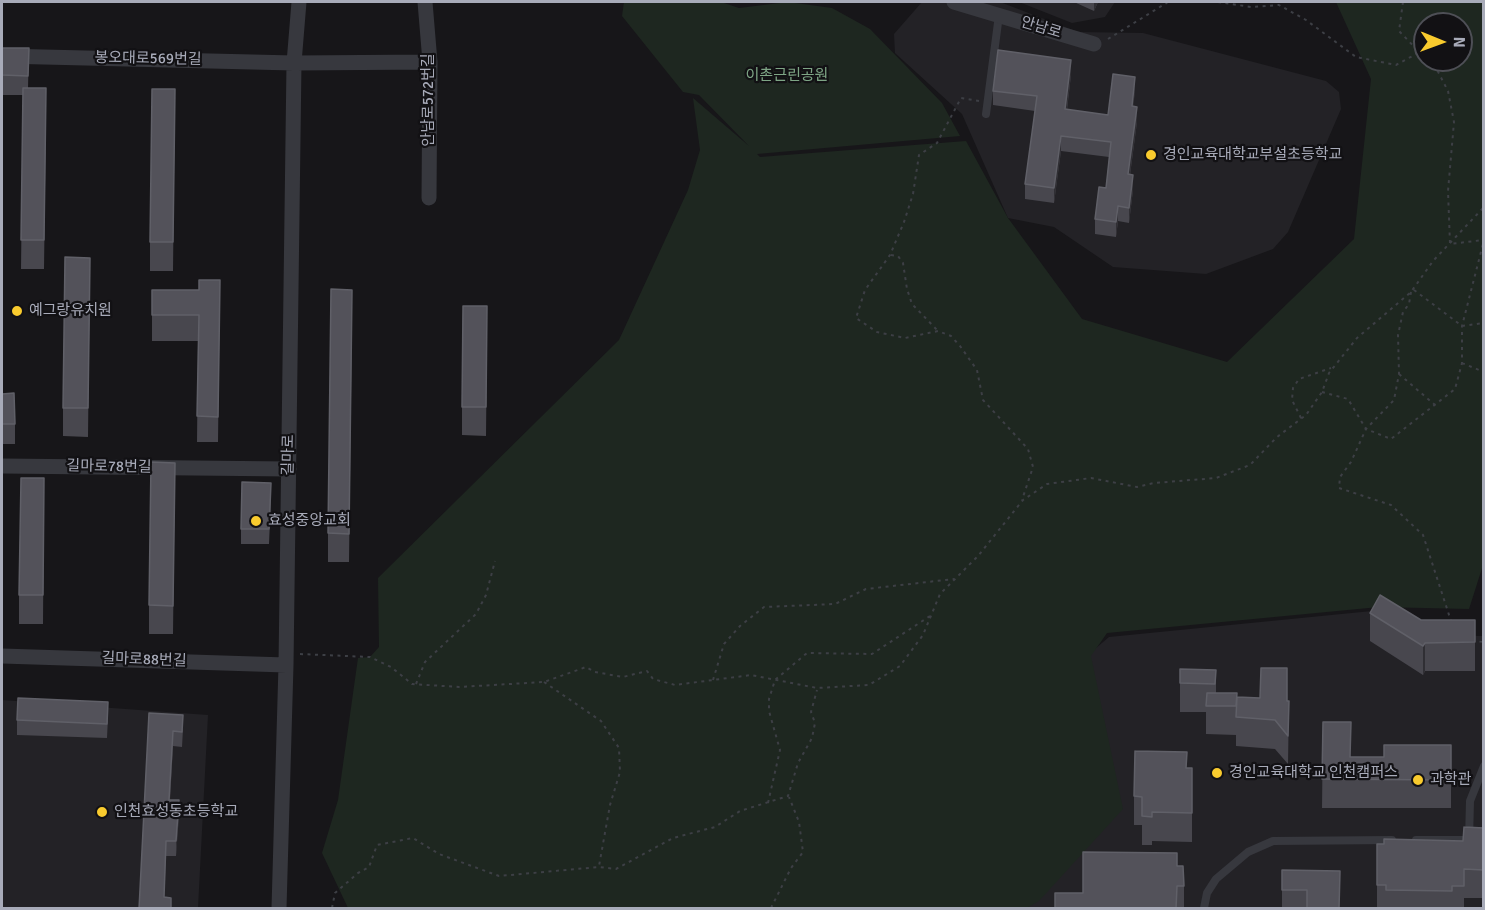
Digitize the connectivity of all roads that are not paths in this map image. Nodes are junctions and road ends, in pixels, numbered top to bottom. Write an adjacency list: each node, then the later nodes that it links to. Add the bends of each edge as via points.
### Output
1 (299, 2): 8 (street, 길마로)
2 (425, 2): 7 (street, 안남로572번길)
3 (954, 2): 4 (street, 안남로)
4 (999, 15): 5 (street, 안남로); 9 (lane)
5 (1094, 44)
6 (2, 56): 8 (street, 봉오대로569번길)
7 (430, 62): 8 (street, 봉오대로569번길); 10 (street, 안남로572번길)
8 (294, 63): 12 (street, 길마로)
9 (986, 114)
10 (429, 198)
11 (2, 466): 12 (street, 길마로78번길)
12 (289, 469): 14 (street, 길마로)
13 (2, 656): 14 (street, 길마로88번길)
14 (286, 659): 18 (street, 길마로)
15 (1484, 766): 17 (lane, via 1470,801 1469,840)
16 (1400, 840): 19 (lane, via 1273,841 1248,852 1216,879 1207,893)
17 (1412, 840)
18 (279, 909)
19 (1204, 909)

